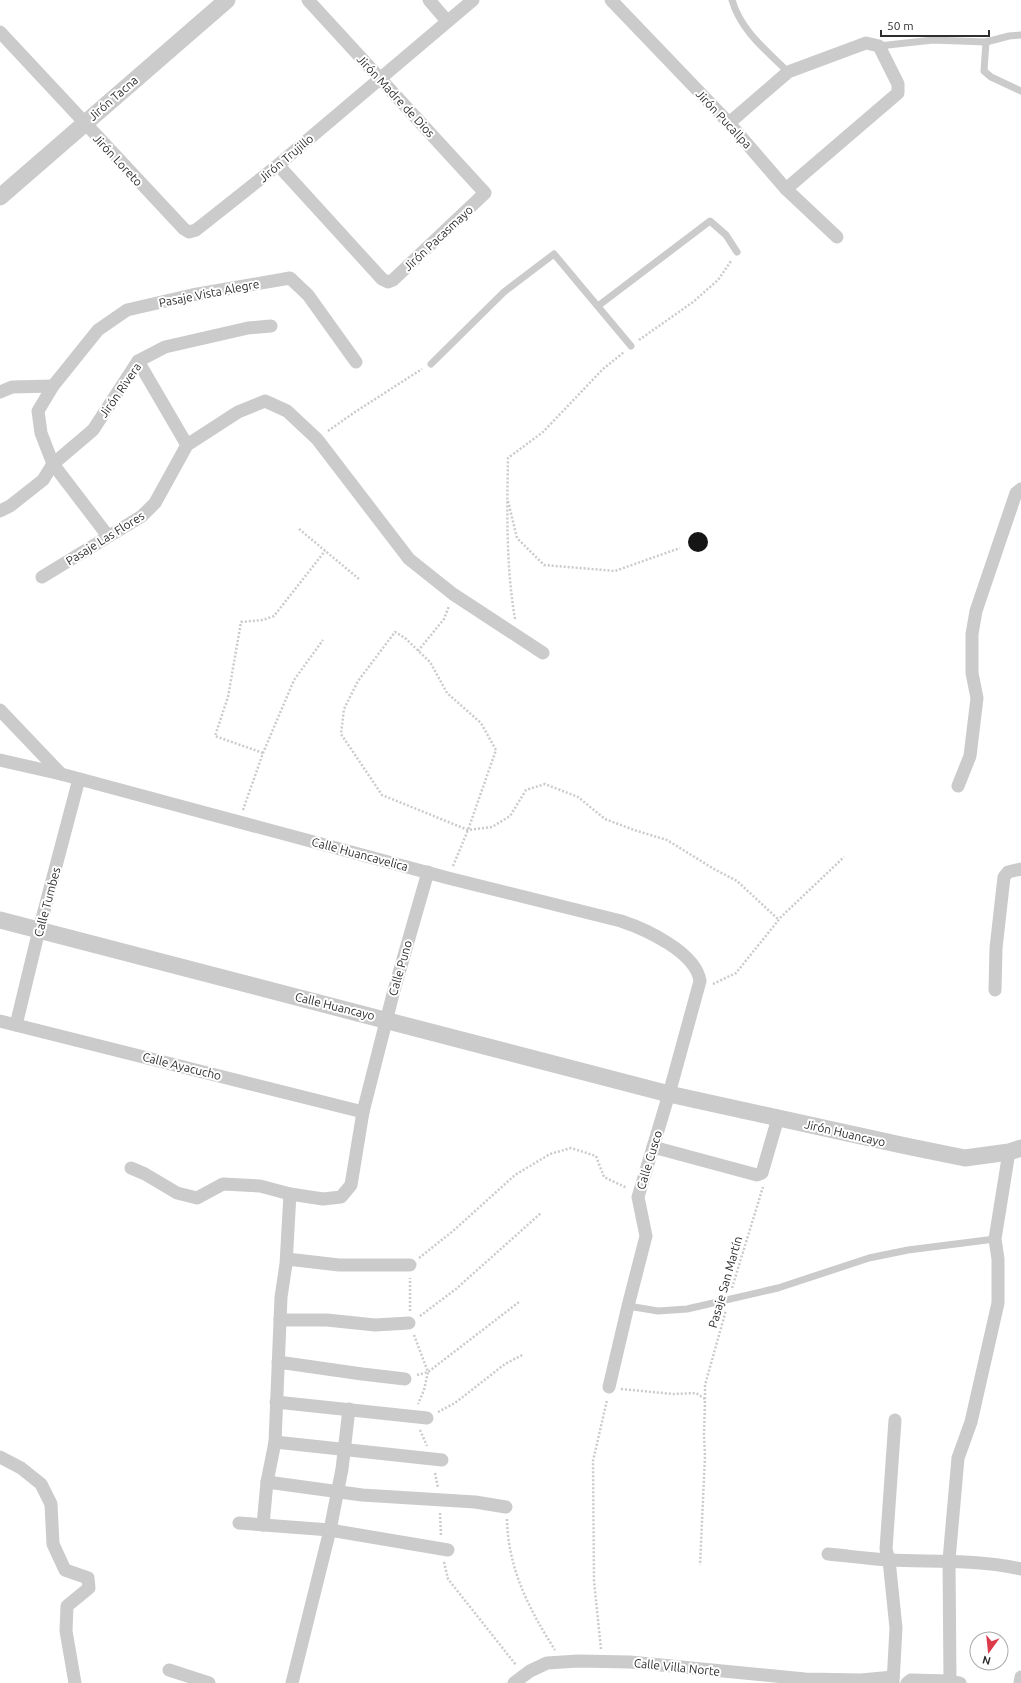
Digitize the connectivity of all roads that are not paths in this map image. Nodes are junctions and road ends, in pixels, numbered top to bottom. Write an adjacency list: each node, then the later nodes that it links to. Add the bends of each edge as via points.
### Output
1 (227, 0): 15 (street, Jirón Tacna)
2 (308, 0): 13 (street, Jirón Madre de Dios)
3 (430, 0): 7 (street)
4 (473, 0): 7 (street, Jirón Trujillo)
5 (611, 0): 16 (street, Jirón Pucallpa)
6 (732, 0): 12 (lane, via 748,32)
7 (447, 21): 13 (street, Jirón Trujillo)
8 (0, 32): 15 (street, Jirón Loreto)
9 (1021, 35): 10 (lane)
10 (986, 42): 11 (lane, via 932,40); 14 (lane, via 984,71 991,78)
11 (879, 46): 12 (street, via 866,43); 18 (street, via 898,84 898,93)
12 (788, 72): 16 (street)
13 (380, 78): 17 (street, Jirón Trujillo); 19 (street, Jirón Madre de Dios)
14 (1021, 91)
15 (84, 123): 20 (street, Jirón Tacna); 21 (street, Jirón Loreto)
16 (730, 123): 18 (street, Jirón Pucallpa)
17 (278, 165): 19 (street, Jirón Pacasmayo, via 382,279 388,282 484,196); 21 (street, Jirón Trujillo, via 196,230)
18 (786, 189): 22 (street, Jirón Pucallpa)
19 (484, 191)
20 (0, 197)
21 (189, 232)
22 (836, 237)
23 (737, 252): 24 (lane, via 726,235 710,221)
24 (598, 306): 26 (lane); 29 (lane, via 554,254 504,292)
25 (271, 326): 27 (street, Jirón Rivera, via 248,328 165,347)
26 (631, 346)
27 (138, 361): 32 (street); 33 (street, Jirón Rivera, via 93,430)
28 (356, 362): 30 (street, Pasaje Vista Alegre, via 308,295 290,278 192,295 127,310 98,330)
29 (431, 364)
30 (53, 386): 31 (street, via 12,387); 33 (street, via 38,411 41,434)
31 (0, 392)
32 (187, 445): 36 (street, Pasaje Las Flores, via 155,503 142,516); 38 (street, Pasaje Las Flores, via 238,412 266,401 287,412 317,439 408,559 454,594)
33 (53, 464): 35 (street, Jirón Rivera, via 43,480); 36 (street)
34 (1021, 489): 43 (street, via 1016,493 976,611 972,634 972,673 977,698 970,756)
35 (0, 511)
36 (108, 536): 37 (street, Pasaje Las Flores)
37 (42, 577)
38 (542, 653)
39 (0, 710): 41 (street)
40 (0, 760): 41 (street, Calle Huancavelica)
41 (61, 774): 42 (street, Calle Huancavelica)
42 (79, 780): 45 (street, Calle Huancavelica); 47 (street, Calle Tumbes)
43 (958, 786)
44 (1021, 869): 49 (street, via 1008,872 1004,877 996,948)
45 (428, 872): 48 (street, Calle Huancavelica, via 632,925 663,940 693,965 697,970); 50 (street, Calle Puno)
46 (0, 920): 47 (street, Calle Huancayo)
47 (39, 930): 50 (street, Calle Huancayo); 52 (street, Calle Tumbes)
48 (698, 986): 53 (street, Calle Cusco)
49 (995, 990)
50 (386, 1020): 53 (street, Calle Huancayo); 54 (street, Calle Puno)
51 (0, 1021): 52 (street, Calle Ayacucho)
52 (16, 1025): 54 (street, Calle Ayacucho)
53 (669, 1094): 55 (street, Jirón Huancayo); 56 (street, Calle Cusco)
54 (363, 1112): 59 (street, Calle Puno, via 351,1185 341,1197 323,1199)
55 (778, 1118): 56 (street, via 762,1173 757,1175); 57 (street, Jirón Huancayo, via 966,1158)
56 (653, 1147): 63 (street, Calle Cusco, via 638,1197 646,1236)
57 (1015, 1150): 60 (street)
58 (131, 1168): 59 (street, Calle Puno, via 177,1193 197,1198 223,1184 260,1186)
59 (290, 1194): 61 (street)
60 (995, 1239): 63 (lane, via 908,1250 869,1258 778,1288 687,1309 658,1311); 86 (street, via 998,1259 998,1302 971,1422 958,1458)
61 (286, 1259): 62 (street, via 339,1265); 64 (street)
62 (410, 1265)
63 (628, 1306): 68 (street, Calle Cusco)
64 (280, 1320): 65 (street, via 327,1320 375,1325); 66 (street)
65 (410, 1323)
66 (278, 1362): 67 (street); 69 (street)
67 (405, 1378)
68 (609, 1387)
69 (276, 1402): 70 (street); 73 (street)
70 (349, 1409): 71 (street); 74 (street)
71 (427, 1418)
72 (895, 1420): 85 (street, via 886,1550)
73 (275, 1442): 74 (street); 77 (street)
74 (345, 1450): 76 (street); 78 (street)
75 (0, 1457): 93 (street, via 21,1468 41,1484 51,1504 53,1544 65,1570 88,1578 89,1588 67,1606 66,1632)
76 (438, 1460)
77 (268, 1482): 78 (street); 81 (street)
78 (337, 1491): 79 (street, via 475,1502); 82 (street)
79 (506, 1507)
80 (239, 1523): 81 (street)
81 (263, 1525): 82 (street)
82 (330, 1530): 83 (street); 95 (street)
83 (445, 1549)
84 (828, 1554): 85 (street)
85 (889, 1560): 86 (street); 91 (street, via 896,1628)
86 (949, 1560): 87 (street); 92 (street)
87 (1021, 1569)
88 (169, 1670): 94 (street)
89 (1021, 1677): 97 (street)
90 (519, 1679): 91 (street, Calle Villa Norte, via 547,1663 630,1662 805,1679)
91 (893, 1680)
92 (955, 1682): 96 (street, via 911,1680)
93 (75, 1683)
94 (209, 1683)
95 (292, 1683)
96 (907, 1683)
97 (1020, 1683)

